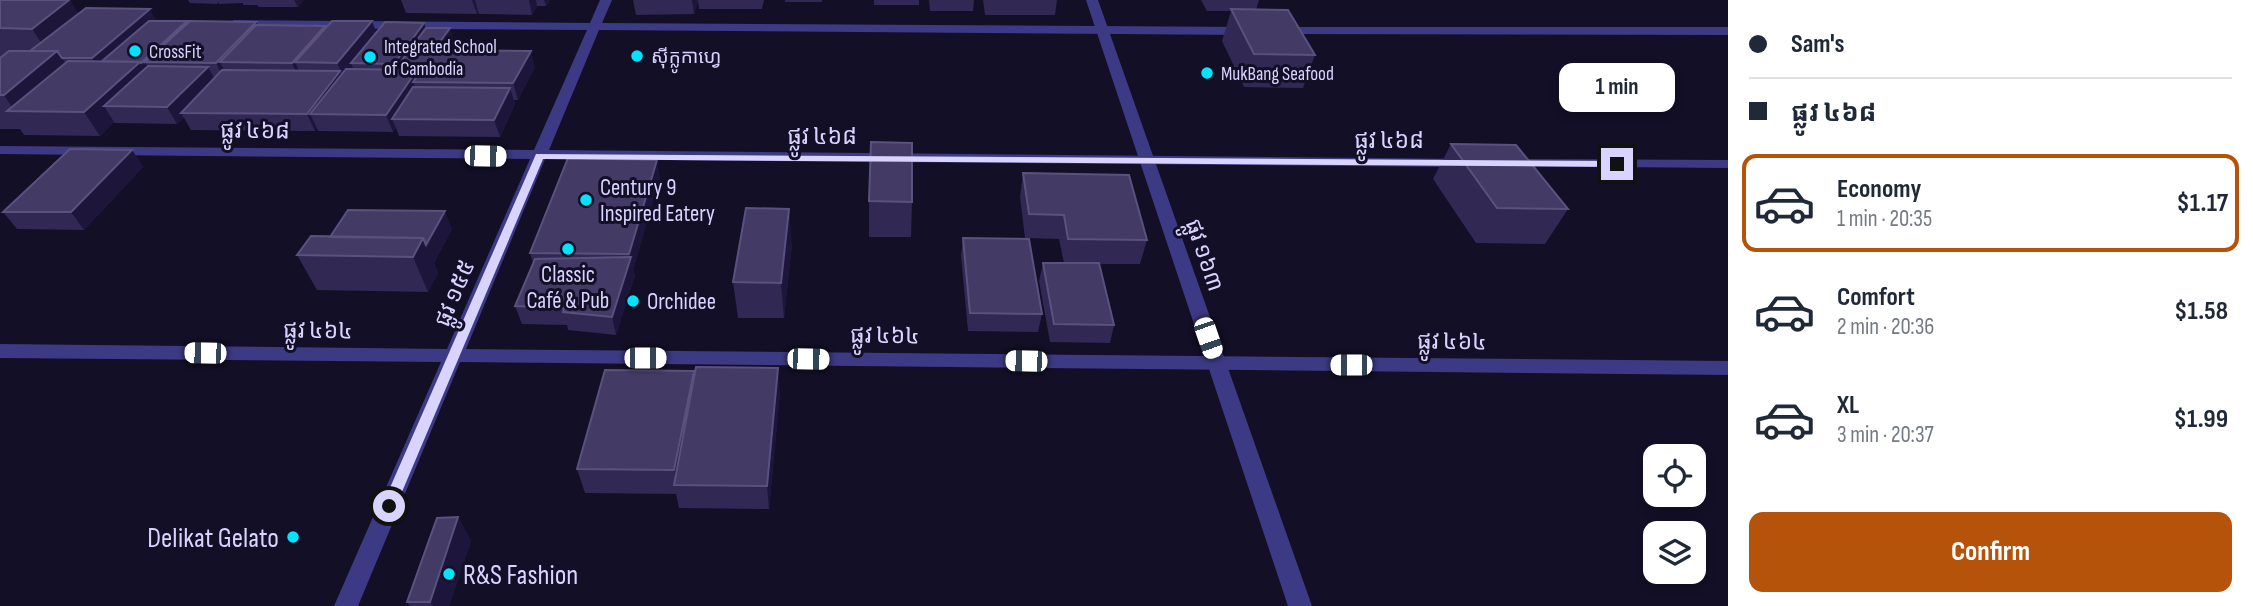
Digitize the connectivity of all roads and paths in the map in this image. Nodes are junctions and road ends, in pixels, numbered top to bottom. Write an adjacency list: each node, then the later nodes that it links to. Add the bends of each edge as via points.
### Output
1 (606, 0): 4 (street, ផ្លូវ ១៥៥)
2 (1092, 0): 5 (street, ផ្លូវ ១៦៣)
3 (221, 24): 4 (street)
4 (594, 28): 5 (street); 8 (street, ផ្លូវ ១៥៥)
5 (1102, 31): 6 (street); 9 (street, ផ្លូវ ១៦៣)
6 (1728, 31)
7 (0, 150): 8 (street, ផ្លូវ ៤៦៨)
8 (539, 156): 9 (street, ផ្លូវ ៤៦៨); 12 (street, ផ្លូវ ១៥៥)
9 (1147, 161): 10 (street, ផ្លូវ ៤៦៨); 13 (street, ផ្លូវ ១៦៣)
10 (1728, 164)
11 (0, 351): 12 (street, ផ្លូវ ៤៦៤)
12 (454, 356): 13 (street, ផ្លូវ ៤៦៤); 15 (street, ផ្លូវ ១៥៥)
13 (1216, 363): 14 (street, ផ្លូវ ៤៦៤); 16 (street, ផ្លូវ ១៦៣)
14 (1728, 368)
15 (346, 606)
16 (1300, 606)

